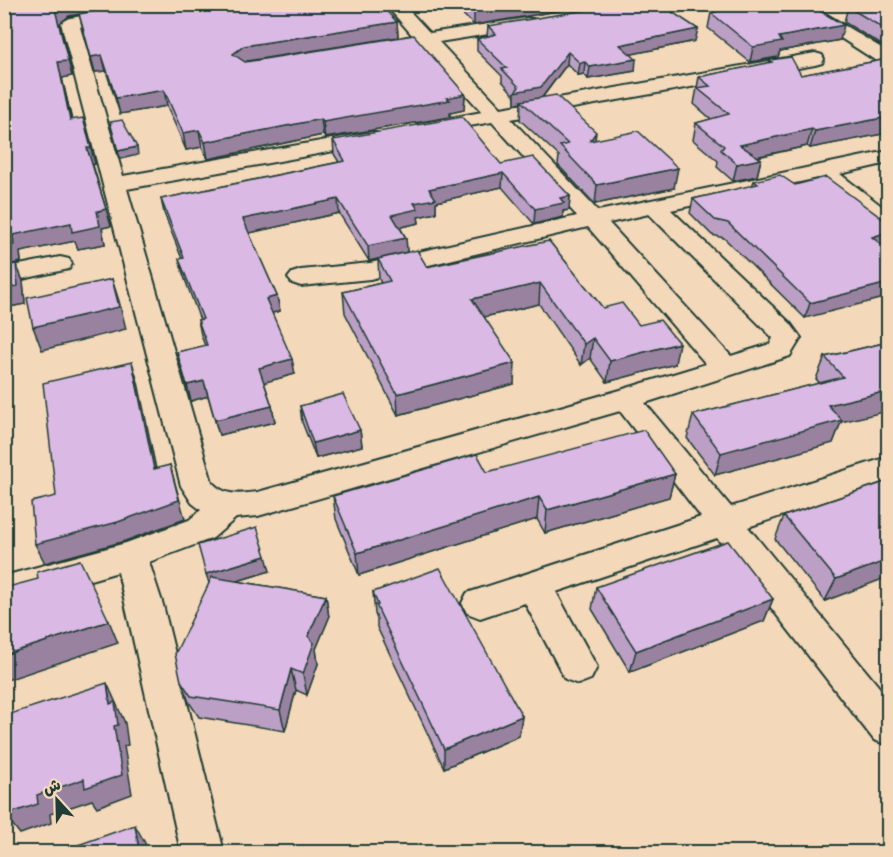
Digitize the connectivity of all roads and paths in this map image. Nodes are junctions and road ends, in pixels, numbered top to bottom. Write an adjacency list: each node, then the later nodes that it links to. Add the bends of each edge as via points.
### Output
1 (191, 4): 14 (street, via 70,23)
2 (393, 4): 7 (street)
3 (651, 4): 5 (street)
4 (796, 4): 10 (street)
5 (645, 5)
6 (540, 21): 7 (street)
7 (423, 40): 8 (street); 11 (street)
8 (388, 46)
9 (815, 59): 11 (street)
10 (888, 60)
11 (496, 115): 14 (street); 16 (street)
12 (888, 158): 13 (street)
13 (824, 172): 15 (street); 17 (street)
14 (113, 185): 24 (street, via 196,486 207,501)
15 (654, 206): 16 (street); 21 (street, via 787,338 780,350)
16 (593, 219): 20 (street, via 370,271); 21 (street)
17 (888, 222)
18 (60, 264): 19 (street)
19 (4, 276)
20 (301, 278)
21 (725, 367): 22 (street)
22 (626, 399): 24 (street, via 258,504); 25 (street)
23 (888, 470): 25 (street)
24 (228, 507): 26 (street, via 201,529)
25 (726, 524): 27 (street); 31 (street)
26 (130, 555): 28 (street); 32 (street)
27 (534, 586): 29 (street); 30 (street)
28 (4, 591)
29 (480, 603)
30 (578, 667)
31 (888, 727)
32 (202, 852)

